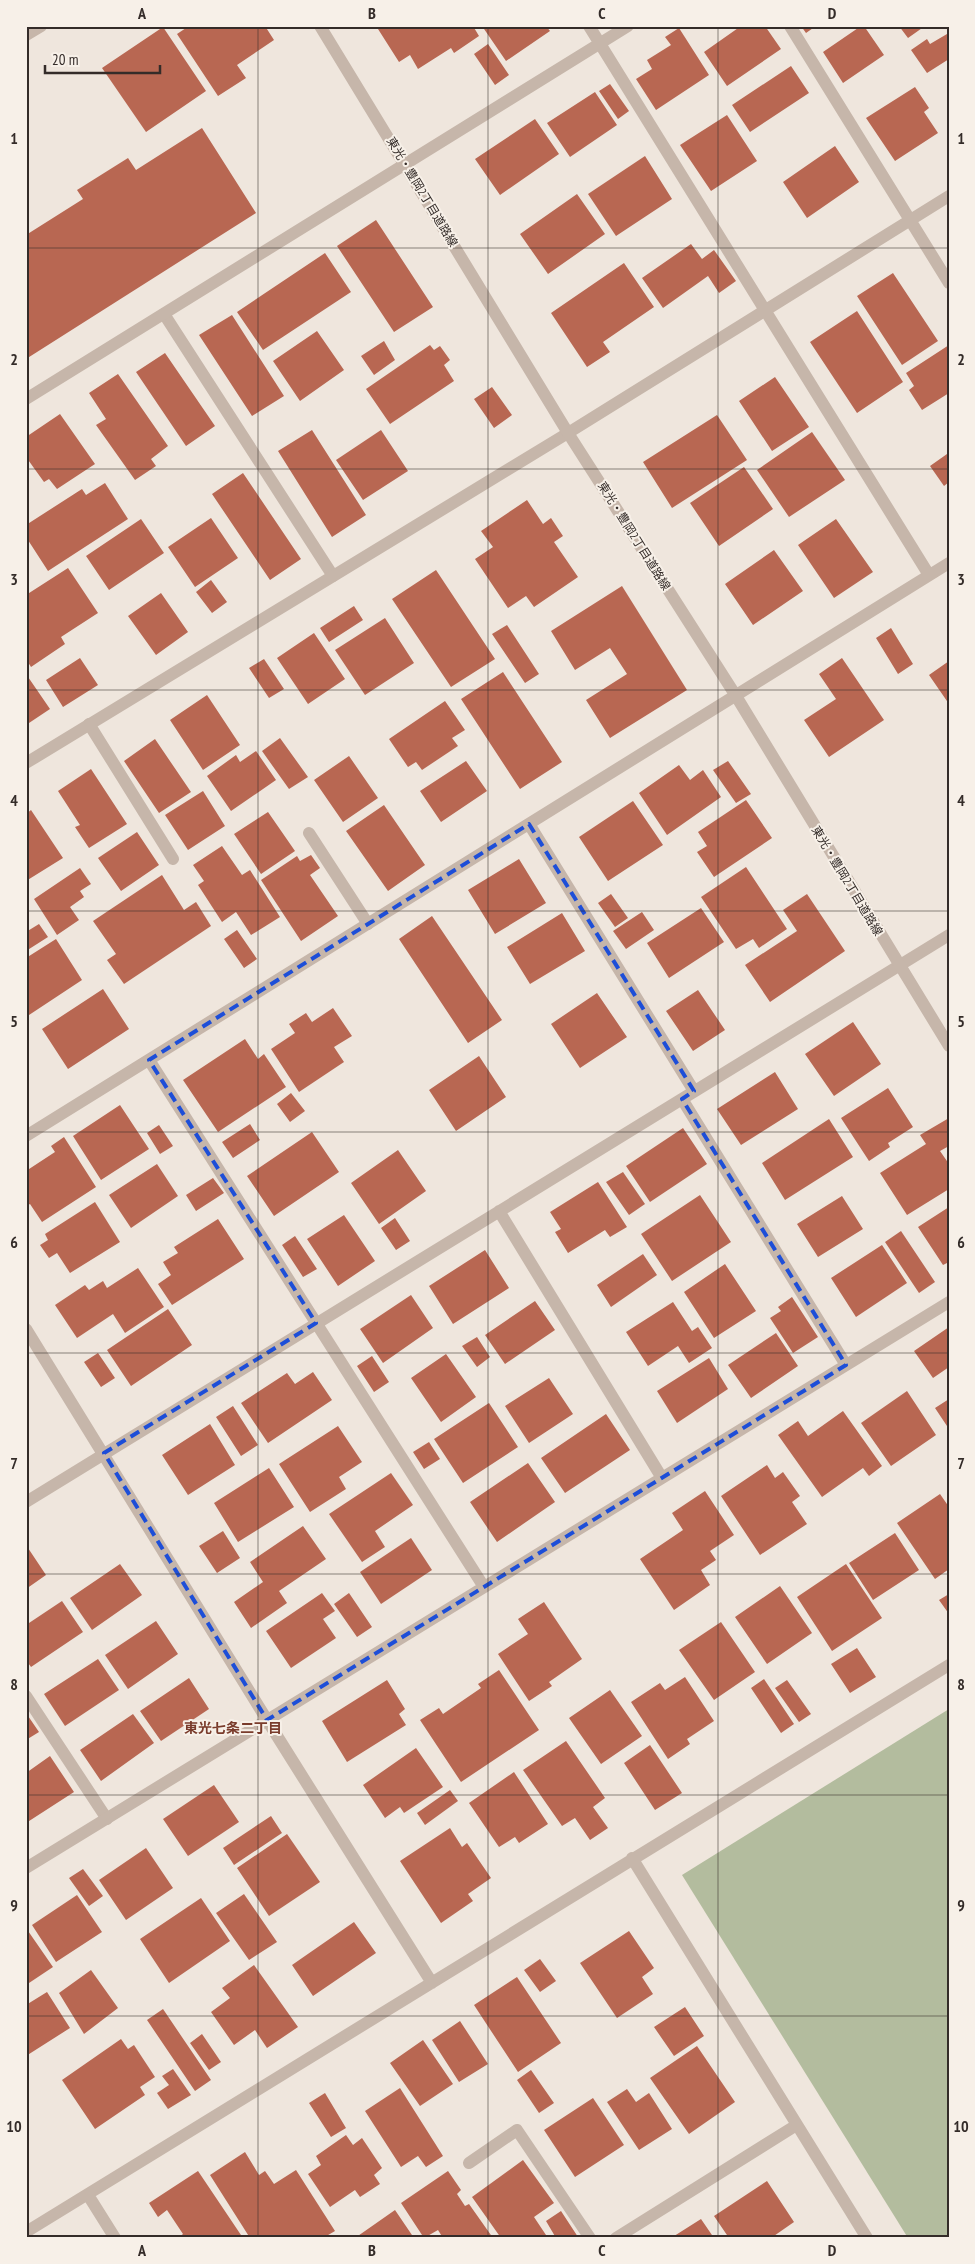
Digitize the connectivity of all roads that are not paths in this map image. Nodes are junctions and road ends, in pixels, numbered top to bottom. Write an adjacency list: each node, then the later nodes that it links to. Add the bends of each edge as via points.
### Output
1 (41, 26): 6 (street)
2 (320, 26): 8 (street, 東光・豊岡2丁目道路線)
3 (589, 26): 7 (street)
4 (628, 26): 7 (street)
5 (790, 26): 10 (street)
6 (26, 35)
7 (600, 43): 8 (street); 12 (street)
8 (405, 164): 13 (street); 15 (street, 東光・豊岡2丁目道路線)
9 (949, 196): 10 (street)
10 (910, 220): 11 (street); 12 (street)
11 (949, 283)
12 (764, 310): 15 (street); 17 (street)
13 (164, 314): 14 (street); 18 (street)
14 (26, 399)
15 (568, 433): 18 (street); 19 (street, 東光・豊岡2丁目道路線)
16 (949, 563): 17 (street)
17 (929, 575): 19 (street)
18 (333, 576): 20 (street)
19 (736, 696): 22 (street); 27 (street, 東光・豊岡2丁目道路線)
20 (89, 724): 21 (street); 24 (street)
21 (26, 763)
22 (529, 824): 25 (street); 30 (street)
23 (310, 832): 25 (street)
24 (173, 860)
25 (368, 924): 29 (street)
26 (949, 935): 27 (street)
27 (899, 966): 28 (street, 東光・豊岡2丁目道路線); 30 (street)
28 (949, 1046)
29 (149, 1060): 32 (street); 35 (street)
30 (694, 1091): 31 (street)
31 (682, 1099): 33 (street); 37 (street)
32 (26, 1136)
33 (499, 1211): 35 (street); 39 (street)
34 (949, 1302): 37 (street)
35 (316, 1323): 38 (street); 41 (street)
36 (26, 1329): 38 (street)
37 (846, 1365): 39 (street)
38 (104, 1453): 40 (street); 44 (street)
39 (662, 1478): 41 (street)
40 (26, 1502)
41 (484, 1587): 44 (street)
42 (949, 1665): 46 (street)
43 (26, 1696): 45 (street)
44 (267, 1720): 45 (street); 48 (street)
45 (106, 1819): 47 (street)
46 (632, 1858): 48 (street); 49 (street)
47 (26, 1868)
48 (432, 1983): 51 (street)
49 (795, 2126): 55 (street); 56 (street)
50 (469, 2163): 54 (street, via 517,2130)
51 (88, 2194): 52 (street); 53 (street)
52 (26, 2232)
53 (115, 2238)
54 (590, 2238)
55 (616, 2238)
56 (867, 2238)

